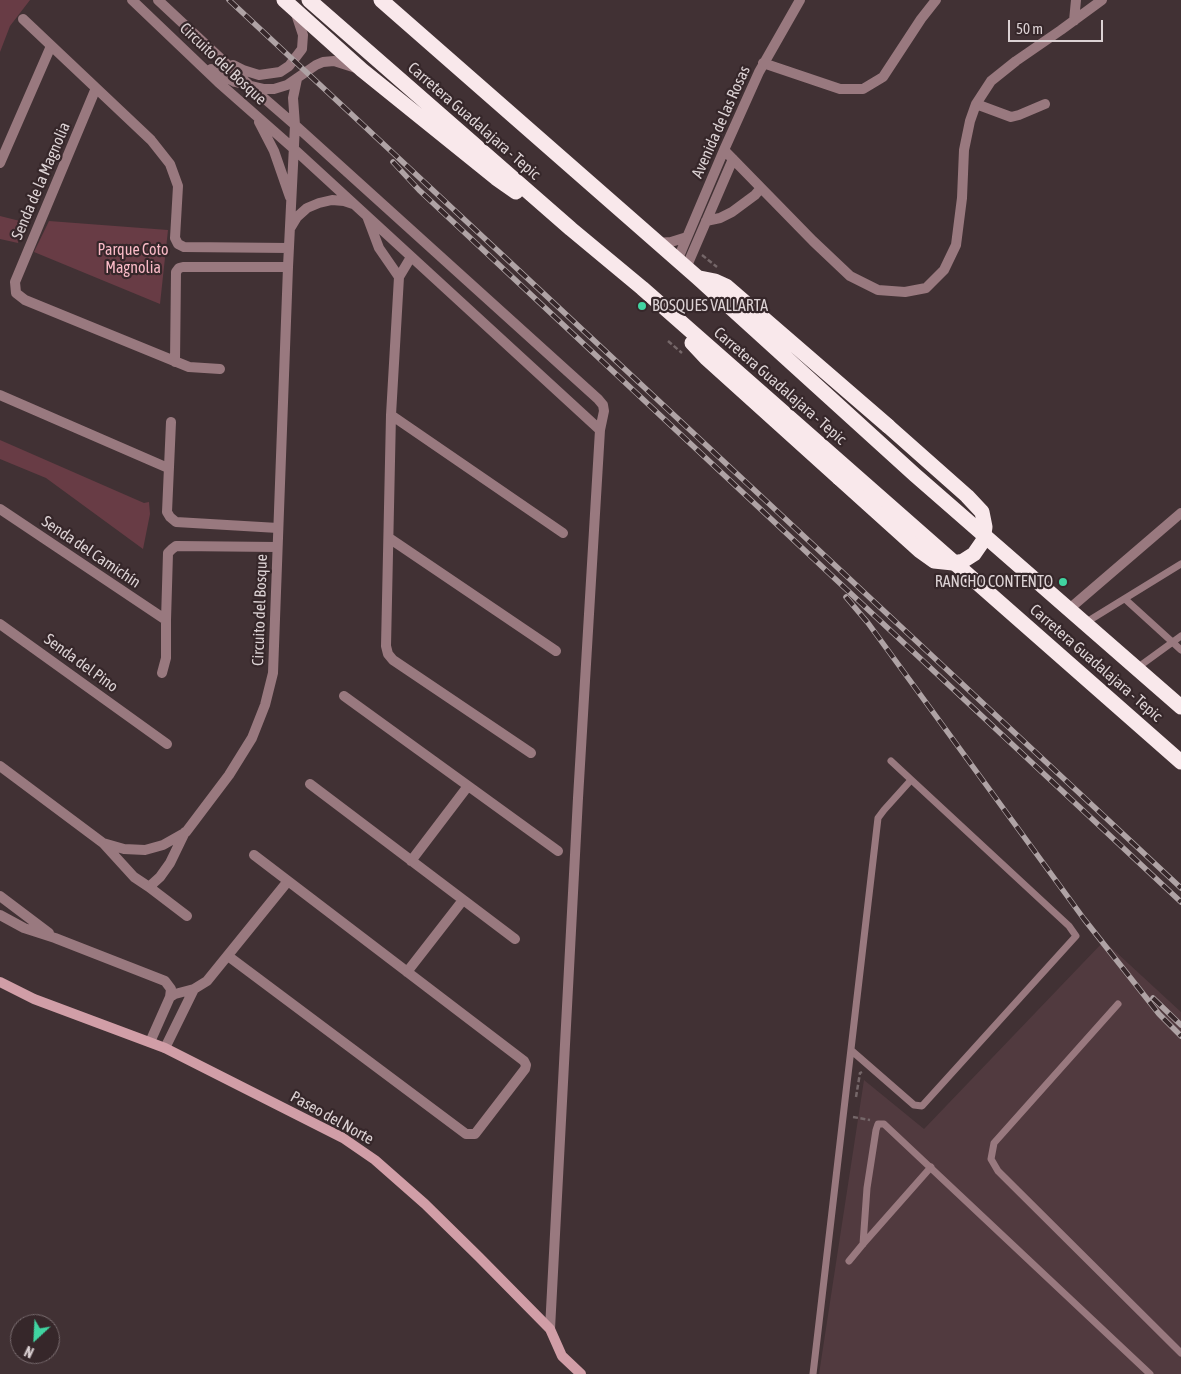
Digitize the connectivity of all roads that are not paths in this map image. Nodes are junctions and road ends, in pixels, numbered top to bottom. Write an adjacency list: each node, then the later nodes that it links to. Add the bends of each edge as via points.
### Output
1 (132, 0): 14 (street, Circuito del Bosque)
2 (158, 0): 13 (street, Circuito del Bosque)
3 (309, 0): 34 (highway, Carretera Guadalajara - Tepic)
4 (381, 0): 36 (highway, Carretera Guadalajara - Tepic)
5 (800, 0): 15 (street, Avenida de las Rosas)
6 (936, 0): 15 (street, via 883,77 863,89 840,89)
7 (1076, 0): 11 (street)
8 (1102, 0): 11 (street)
9 (287, 3): 13 (street, via 301,24 303,35 302,49 289,66 280,72 259,75); 16 (highway)
10 (23, 19): 12 (street)
11 (1074, 21): 20 (street, via 991,81)
12 (51, 46): 19 (street); 27 (street)
13 (219, 57): 18 (street, Circuito del Bosque)
14 (194, 59): 18 (street, via 222,76); 22 (street, Circuito del Bosque)
15 (763, 63): 25 (street, Avenida de las Rosas)
16 (362, 70): 17 (street, via 328,62 316,65); 34 (highway, via 496,178)
17 (297, 79): 18 (street, via 274,89); 23 (street, via 293,98)
18 (250, 86): 23 (street, Circuito del Bosque)
19 (96, 88): 37 (street, via 151,140 170,164 178,186 175,238 178,244 184,247); 43 (street, Senda de la Magnolia, via 15,282 16,293 25,300)
20 (976, 104): 21 (street, via 1011,117); 28 (street, via 964,150 956,244 944,270 926,288 905,292 878,290 850,276)
21 (1045, 104)
22 (249, 109): 24 (street, Circuito del Bosque); 29 (street, via 270,143)
23 (295, 124): 24 (street, Circuito del Bosque); 48 (street, via 598,399 604,411)
24 (294, 149): 29 (street, Circuito del Bosque); 30 (street)
25 (724, 150): 26 (street); 35 (street, Avenida de las Rosas)
26 (733, 159): 28 (street); 32 (street)
27 (0, 163)
28 (761, 188): 32 (street, via 732,212)
29 (292, 202): 33 (street, Circuito del Bosque)
30 (356, 206): 31 (street); 33 (street, via 344,200 319,203 307,208)
31 (366, 215): 38 (street); 41 (street, via 379,248)
32 (706, 220): 40 (street)
33 (290, 228): 37 (street, Circuito del Bosque)
34 (570, 229): 42 (highway, Carretera Guadalajara - Tepic)
35 (687, 237): 36 (street); 40 (street, Avenida de las Rosas)
36 (658, 243): 40 (highway, Carretera Guadalajara - Tepic)
37 (289, 248): 39 (street, Circuito del Bosque)
38 (411, 257): 41 (street); 48 (street)
39 (288, 267): 43 (street, via 178,268); 52 (street, Circuito del Bosque)
40 (686, 268): 42 (highway, bridge, via 726,286 967,496 982,512 985,527 983,540 974,554 953,563 934,561 920,551 706,358); 58 (highway, Carretera Guadalajara - Tepic)
41 (398, 276): 46 (street)
42 (673, 315): 73 (highway, Carretera Guadalajara - Tepic)
43 (175, 362): 44 (street, Senda de la Magnolia, via 189,368)
44 (220, 369)
45 (0, 395): 49 (street)
46 (391, 415): 53 (street); 54 (street)
47 (171, 422): 49 (street)
48 (600, 430): 103 (street)
49 (168, 468): 52 (street, via 167,512 176,522)
50 (0, 509): 59 (street, Senda del Camichín)
51 (1181, 513): 58 (street)
52 (278, 528): 55 (street, Circuito del Bosque)
53 (563, 533)
54 (389, 538): 65 (street); 71 (street, via 388,654)
55 (277, 547): 59 (street, Senda del Camichín, via 176,546 168,553); 78 (street, Circuito del Bosque, via 273,673 265,705 243,753)
56 (1181, 564): 57 (lane)
57 (1125, 599): 60 (lane); 63 (lane)
58 (1068, 610): 60 (highway, Carretera Guadalajara - Tepic)
59 (166, 620): 67 (street, Senda del Camichín, via 166,658)
60 (1085, 623): 66 (highway, Carretera Guadalajara - Tepic)
61 (0, 624): 70 (street, Senda del Pino)
62 (1181, 636): 63 (lane)
63 (1172, 642): 64 (lane); 66 (lane)
64 (1181, 650)
65 (556, 651)
66 (1137, 668): 69 (highway, Carretera Guadalajara - Tepic)
67 (162, 673)
68 (344, 696): 77 (street)
69 (1181, 707)
70 (167, 744)
71 (531, 753)
72 (891, 761): 75 (lane)
73 (1181, 762)
74 (0, 766): 79 (street, Circuito del Bosque)
75 (911, 780): 99 (lane, via 878,818); 99 (lane, via 1076,936 922,1106 914,1105)
76 (310, 784): 82 (street)
77 (468, 786): 80 (street); 82 (street)
78 (186, 832): 79 (street, Circuito del Bosque, via 164,845 145,850); 84 (street, via 170,863)
79 (102, 843): 84 (street, via 134,877)
80 (558, 851)
81 (254, 855): 83 (street)
82 (411, 860): 86 (street)
83 (288, 881): 91 (street); 92 (street)
84 (149, 887): 88 (street)
85 (0, 896): 89 (street)
86 (463, 900): 90 (street); 92 (street)
87 (0, 915): 89 (street, via 24,928)
88 (187, 916)
89 (55, 938): 95 (street, via 166,981 171,989)
90 (515, 939)
91 (228, 956): 92 (street, via 466,1134 475,1134 526,1065); 94 (street, via 207,981)
92 (407, 972)
93 (0, 982): 97 (street, Paseo del Norte, via 34,999)
94 (194, 990): 95 (street); 98 (street)
95 (170, 997): 97 (street)
96 (1118, 1004): 104 (lane, via 994,1143 991,1159 998,1171)
97 (150, 1042): 98 (street, Paseo del Norte)
98 (165, 1048): 103 (street, Paseo del Norte, via 343,1138 375,1160 425,1204)
99 (852, 1051): 106 (lane)
100 (931, 1167): 101 (lane); 101 (lane, via 884,1124 878,1124 867,1188); 107 (lane)
101 (863, 1244): 102 (lane)
102 (849, 1261)
103 (550, 1329): 105 (street, Paseo del Norte, via 562,1356)
104 (1181, 1353)
105 (581, 1374)
106 (813, 1374)
107 (1150, 1374)

